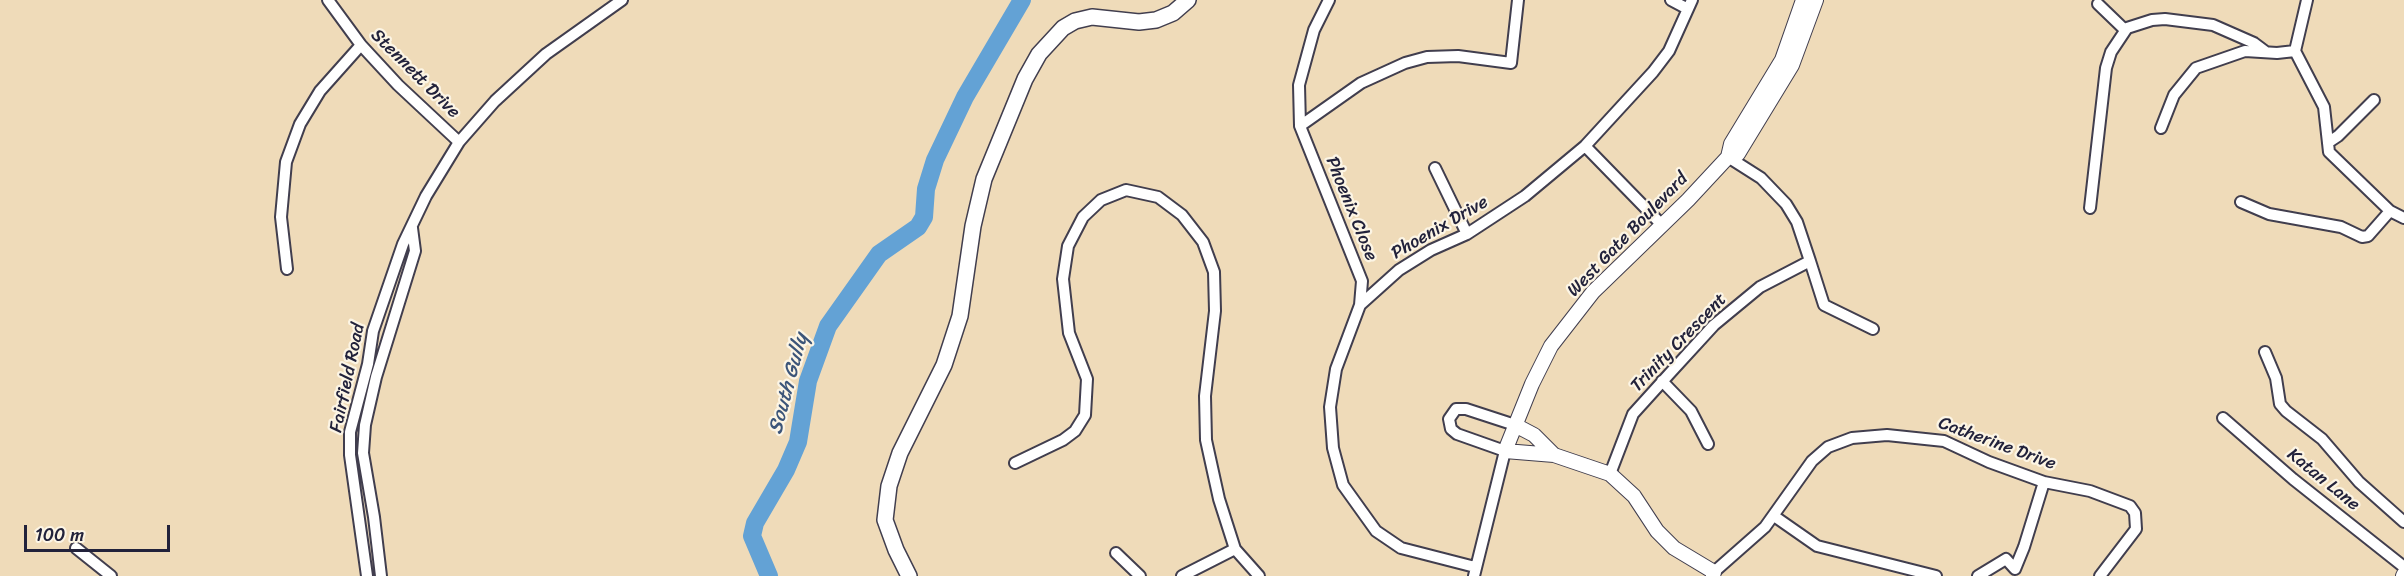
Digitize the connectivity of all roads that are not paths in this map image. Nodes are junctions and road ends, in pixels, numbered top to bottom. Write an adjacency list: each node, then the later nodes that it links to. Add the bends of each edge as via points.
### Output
1 (328, 0): 14 (street, Stennett Drive)
2 (622, 0): 11 (street, Fairfield Road)
3 (1188, 0): 57 (main road, via 1173,13 1156,20 1075,21 1039,54 1025,80 984,179 960,316 944,365 888,486 885,520)
4 (1329, 0): 18 (street, Phoenix Close, via 1314,30 1299,85)
5 (1518, 0): 18 (street, via 1511,63 1458,56 1427,57 1405,63 1360,83)
6 (1671, 0): 12 (street)
7 (1803, 0): 23 (street, West Gate Boulevard, via 1782,60 1731,144)
8 (1816, 0): 23 (street, West Gate Boulevard, via 1803,41 1780,88 1738,154)
9 (2307, 0): 15 (street)
10 (2098, 4): 13 (street)
11 (604, 5): 20 (street, Fairfield Road, via 514,81)
12 (1690, 5): 22 (street, Phoenix Drive, via 1669,51)
13 (2125, 30): 16 (street, via 2152,20 2214,25); 26 (street, via 2106,68)
14 (361, 45): 20 (street, Stennett Drive); 33 (street, via 320,91 300,124 286,162 280,217)
15 (2295, 51): 16 (street); 21 (street, via 2324,107)
16 (2266, 52): 19 (street, via 2245,51 2196,68 2174,95)
17 (2374, 100): 21 (street)
18 (1300, 126): 34 (street, Phoenix Close, via 1362,280)
19 (2161, 128)
20 (459, 142): 30 (street, Fairfield Road)
21 (2329, 142): 27 (street, via 2329,152)
22 (1585, 146): 29 (street); 31 (street, Phoenix Drive, via 1525,196)
23 (1728, 157): 29 (street, West Gate Boulevard); 32 (street, via 1761,178 1785,204 1797,222)
24 (1435, 168): 31 (street)
25 (2241, 202): 27 (street, via 2269,214 2341,227 2362,237 2368,236)
26 (2090, 208)
27 (2390, 212): 28 (street)
28 (2404, 218)
29 (1662, 225): 39 (street, West Gate Boulevard, via 1593,292 1551,346)
30 (412, 227): 55 (street, Fairfield Road, via 373,331 350,432); 56 (street, Fairfield Road, via 415,250 365,425 363,453)
31 (1467, 234): 34 (street, Phoenix Drive, via 1399,270)
32 (1810, 261): 35 (street, via 1824,304); 37 (street, Trinity Crescent, via 1760,287 1714,325)
33 (287, 269)
34 (1360, 305): 52 (street, Phoenix Drive, via 1336,369 1330,407 1333,448 1343,485 1376,531 1401,548)
35 (1873, 329)
36 (2265, 352): 47 (street, via 2276,378 2280,404 2322,439 2359,482)
37 (1662, 381): 40 (street, via 1691,411); 44 (street, Trinity Crescent, via 1633,414)
38 (2223, 418): 51 (street, Katan Lane)
39 (1515, 425): 41 (street, West Gate Boulevard); 41 (street, via 1466,410 1451,413 1449,425 1457,434); 42 (street, via 1534,435)
40 (1708, 444)
41 (1505, 451): 42 (street); 52 (street, West Gate Boulevard)
42 (1554, 455): 44 (street)
43 (1014, 463): 49 (street, via 1064,440 1085,415 1087,379 1069,333 1063,279 1068,246 1083,217 1101,200 1126,190 1158,197 1182,214 1203,242 1214,272 1215,310 1205,396 1206,440)
44 (1610, 474): 53 (street, via 1634,496 1674,548)
45 (2044, 482): 46 (street, Catherine Drive, via 1944,441 1887,435 1851,438 1828,447 1812,461); 62 (street, via 2014,569 2006,559); 63 (street, Catherine Drive, via 2090,491 2122,502 2135,513 2137,523)
46 (1774, 516): 53 (street, Catherine Drive); 61 (street, via 1817,546)
47 (2404, 522)
48 (76, 548): 54 (street)
49 (1235, 549): 59 (street); 60 (street)
50 (1116, 553): 58 (street)
51 (2404, 567)
52 (1475, 571)
53 (1714, 574)
54 (111, 576)
55 (367, 576)
56 (381, 576)
57 (909, 576)
58 (1140, 576)
59 (1182, 576)
60 (1259, 576)
61 (1936, 576)
62 (1978, 576)
63 (2100, 576)

